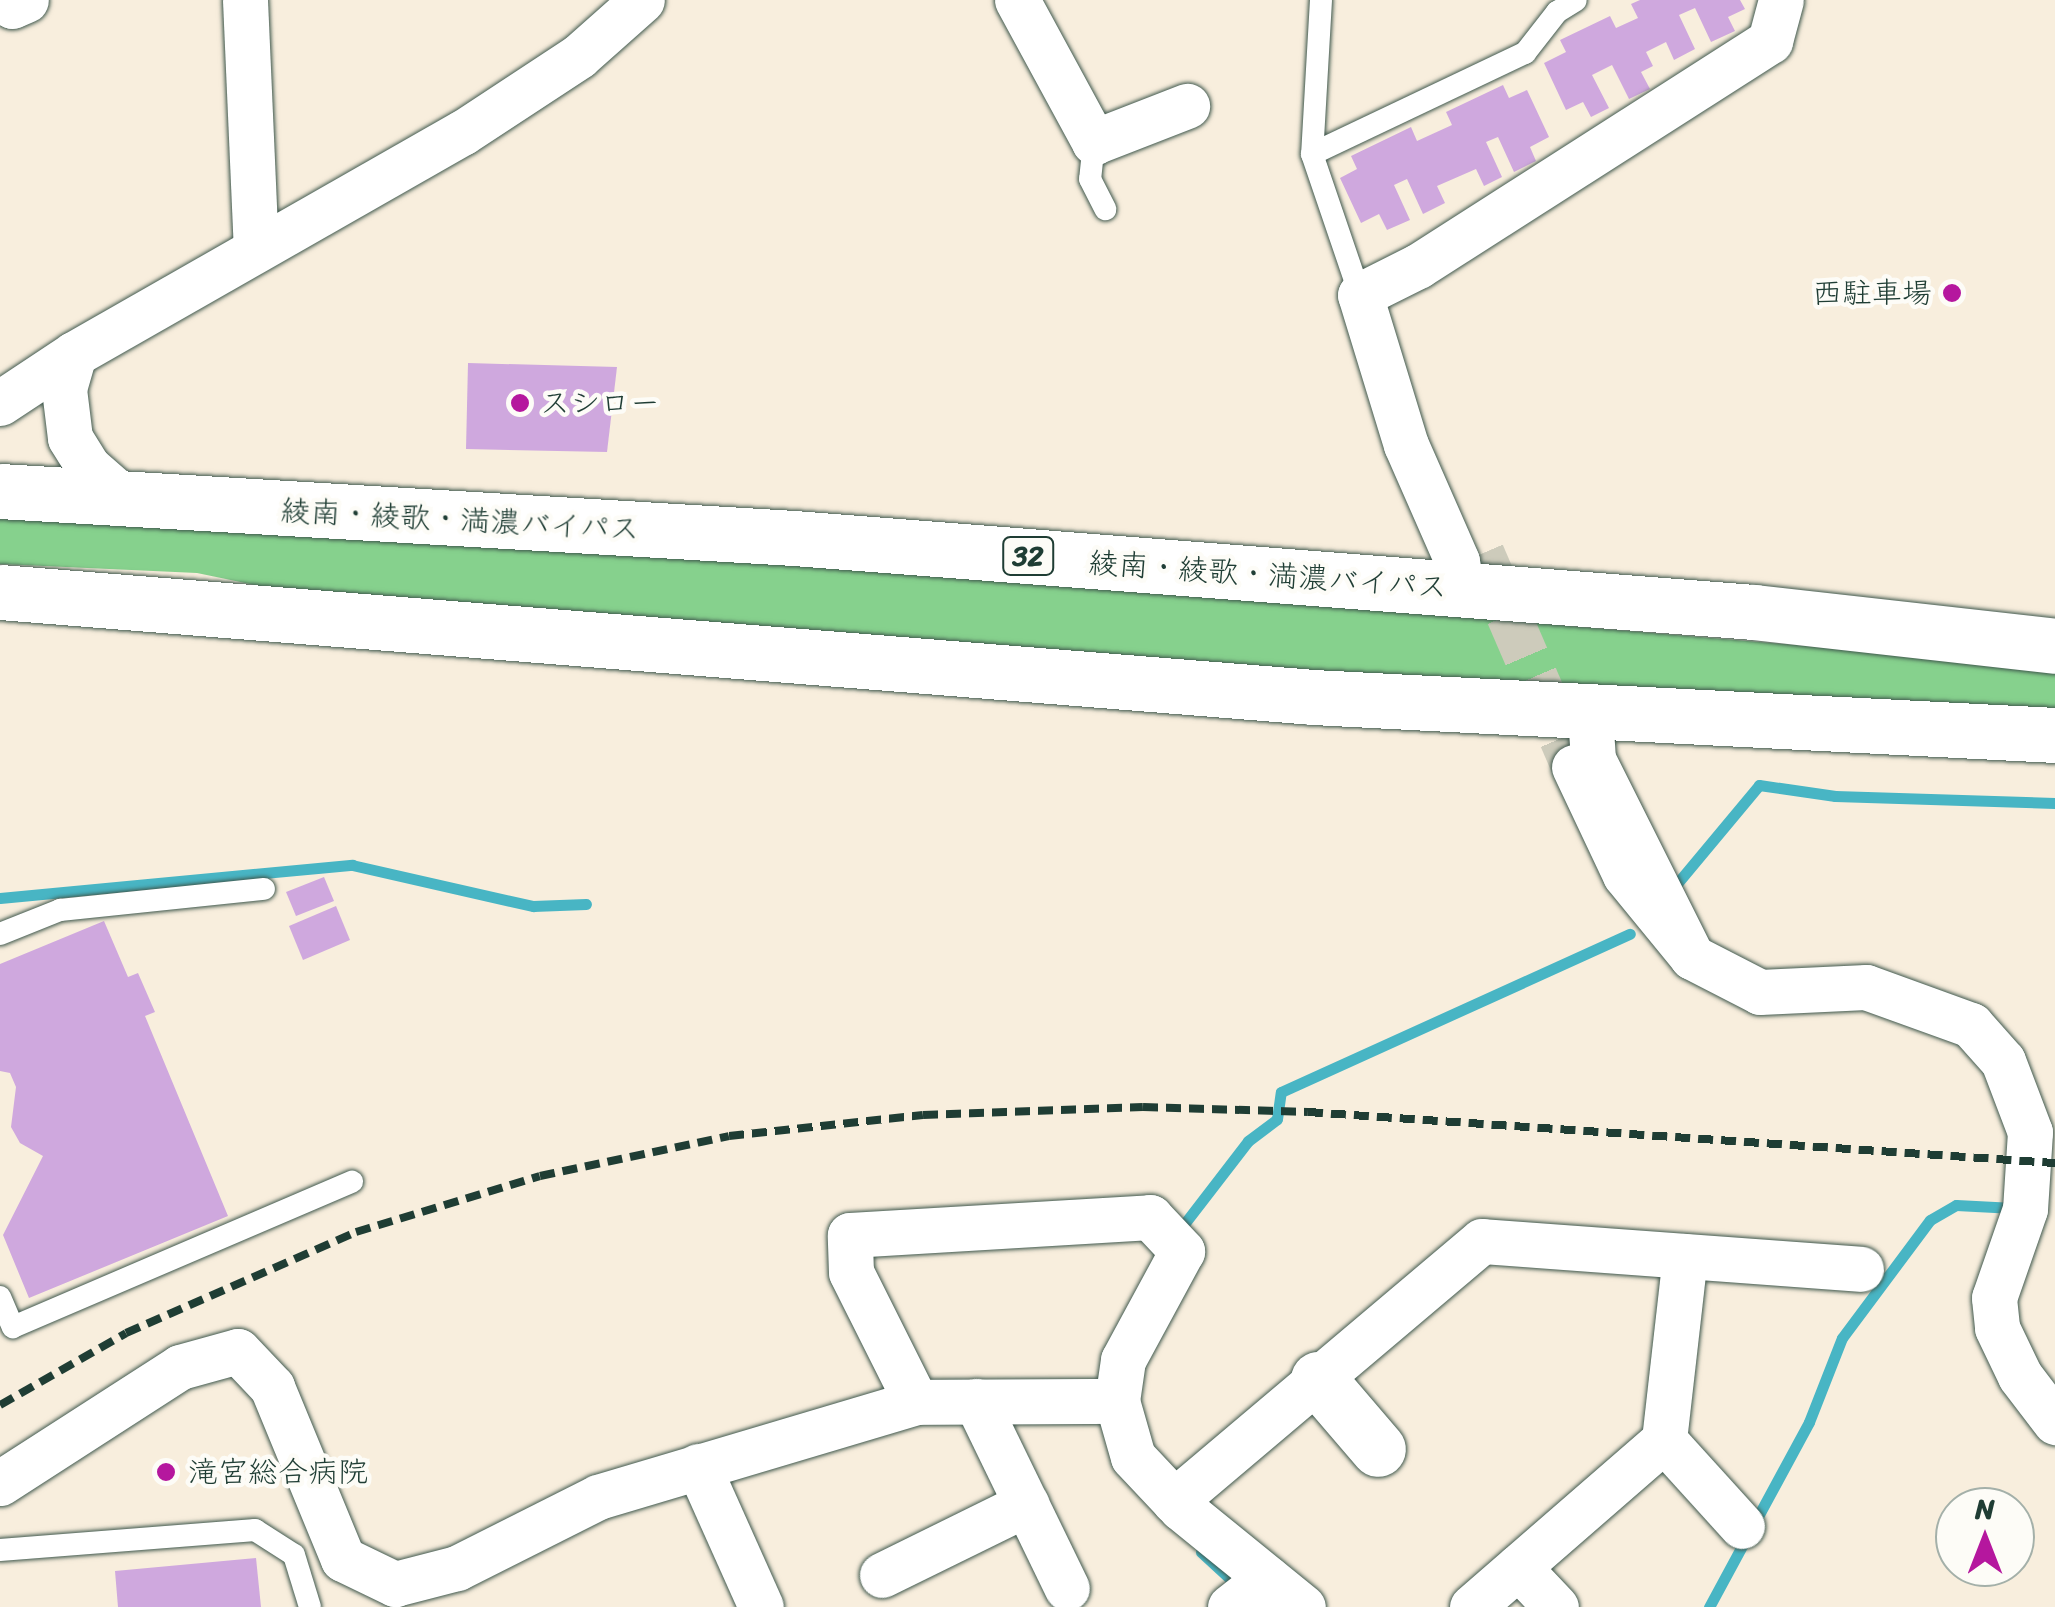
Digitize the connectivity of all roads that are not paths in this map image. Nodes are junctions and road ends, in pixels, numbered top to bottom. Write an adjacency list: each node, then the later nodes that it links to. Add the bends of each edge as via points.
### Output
1 (8, 0): 2 (street, via 12,6)
2 (26, 0)
3 (245, 0): 13 (street)
4 (642, 0): 13 (street, via 579,56 462,133)
5 (1017, 0): 10 (street)
6 (1321, 0): 11 (lane)
7 (1576, 0): 11 (lane, via 1557,12 1526,52)
8 (1781, 0): 14 (street, via 1770,40 1418,266)
9 (1188, 106): 10 (street)
10 (1094, 142): 12 (lane, via 1090,179)
11 (1312, 154): 14 (lane)
12 (1105, 209)
13 (256, 248): 15 (street)
14 (1360, 295): 19 (street, via 1392,398 1457,561)
15 (74, 354): 16 (street); 18 (street, via 64,389 70,438 88,467)
16 (0, 403)
17 (0, 491): 18 (main road, 綾南・綾歌・満濃バイパス / 32)
18 (128, 501): 19 (main road, 綾南・綾歌・満濃バイパス / 32)
19 (1472, 571): 21 (main road, 綾南・綾歌・満濃バイパス / 32)
20 (0, 592): 22 (main road)
21 (2055, 646)
22 (1590, 715): 23 (main road); 27 (street, via 1593,759)
23 (2055, 735)
24 (1574, 768): 27 (street, via 1624,876)
25 (264, 889): 26 (lane, via 60,910)
26 (0, 934)
27 (1692, 956): 36 (street, via 1760,992 1866,987 1972,1025 2003,1062 2030,1132 2025,1206 2000,1273 1997,1328 2020,1376)
28 (352, 1182): 31 (lane, via 13,1327)
29 (1685, 1256): 30 (street); 32 (street, via 1482,1241); 37 (street)
30 (1861, 1269)
31 (0, 1297)
32 (1318, 1379): 38 (main road); 41 (street)
33 (976, 1401): 34 (street); 35 (street); 42 (street)
34 (1109, 1401): 35 (street, via 1123,1360 1182,1251 1150,1217 850,1235 852,1272); 41 (street, via 1133,1457)
35 (916, 1402): 39 (street)
36 (2055, 1422)
37 (1664, 1440): 43 (street); 45 (street)
38 (1378, 1449)
39 (698, 1466): 48 (street, via 598,1497 457,1568); 51 (street)
40 (0, 1483): 48 (street, via 180,1367 238,1351 272,1387 343,1559)
41 (1174, 1501): 49 (street)
42 (1026, 1504): 46 (street); 47 (street)
43 (1742, 1526)
44 (0, 1550): 50 (lane, via 255,1530 294,1554)
45 (1518, 1567): 53 (street); 54 (street)
46 (882, 1575)
47 (1067, 1588)
48 (363, 1589)
49 (1248, 1593): 52 (street)
50 (310, 1607)
51 (762, 1607)
52 (1303, 1607)
53 (1472, 1607)
54 (1556, 1607)

